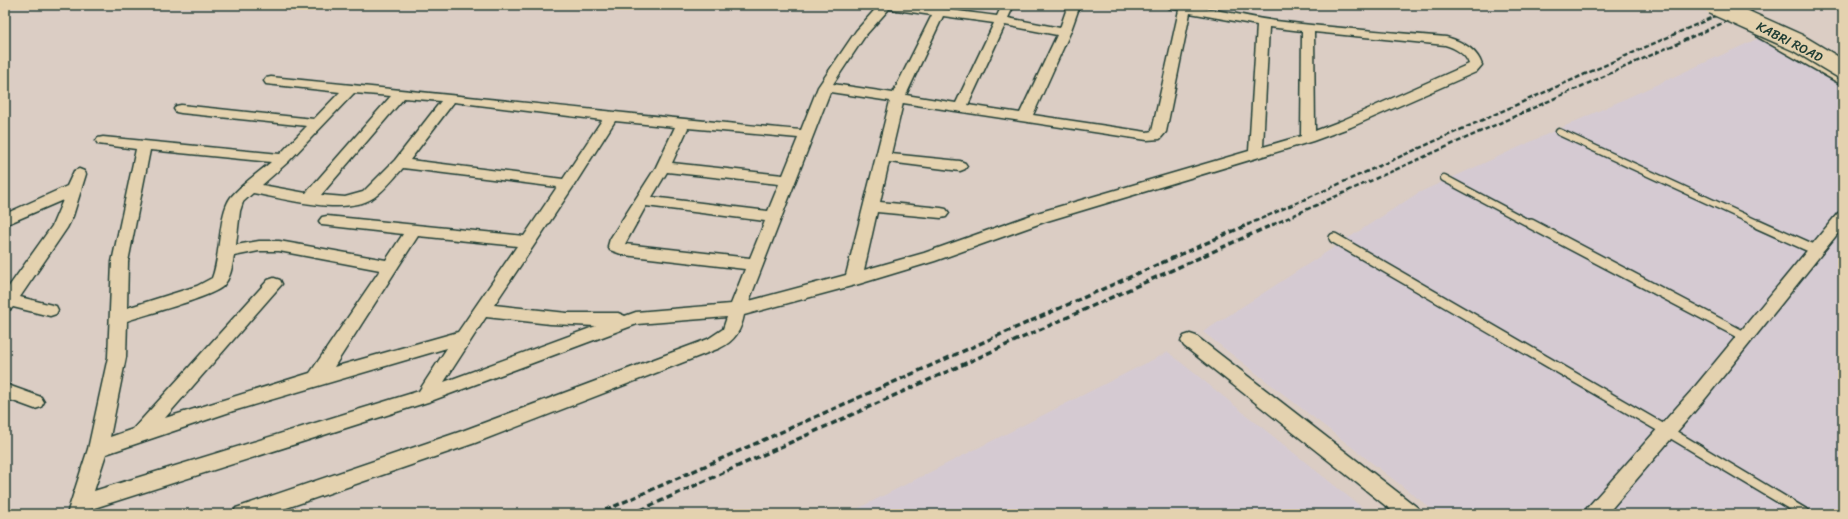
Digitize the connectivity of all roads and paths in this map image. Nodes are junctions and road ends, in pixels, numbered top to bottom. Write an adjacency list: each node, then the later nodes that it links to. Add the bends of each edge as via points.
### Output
1 (886, 5): 6 (street); 15 (street, via 860,34)
2 (1008, 5): 7 (street)
3 (1074, 5): 10 (street)
4 (1713, 5): 12 (street, KABRI ROAD, bridge, via 1798,43)
5 (1179, 7): 8 (street); 23 (street, via 1158,134 1147,136)
6 (940, 12): 7 (street); 18 (street)
7 (1000, 20): 10 (street); 20 (street)
8 (1263, 22): 9 (street); 31 (street)
9 (1308, 27): 28 (street); 28 (street, via 1450,42 1474,59 1476,65 1346,124)
10 (1064, 33): 23 (street)
11 (1758, 34): 14 (lane)
12 (1843, 70)
13 (271, 81): 16 (street)
14 (1843, 82)
15 (825, 87): 18 (street); 27 (street)
16 (350, 89): 17 (street); 24 (street)
17 (400, 94): 19 (street); 43 (street)
18 (898, 97): 20 (street); 32 (street)
19 (450, 98): 22 (street); 34 (street)
20 (960, 108): 23 (street)
21 (181, 109): 24 (street)
22 (611, 117): 25 (street); 40 (street)
23 (1025, 117)
24 (316, 123): 33 (street)
25 (683, 124): 27 (street); 36 (street)
26 (1559, 132): 54 (lane)
27 (807, 134): 39 (street)
28 (1308, 138): 31 (street)
29 (103, 141): 30 (street)
30 (144, 145): 33 (street); 64 (street, via 120,262)
31 (1256, 154): 58 (street, via 1042,217 929,257)
32 (883, 157): 35 (street); 45 (street)
33 (283, 159): 41 (street)
34 (400, 163): 40 (street); 43 (street, via 374,190 360,199 345,202)
35 (960, 166)
36 (663, 167): 39 (street); 44 (street)
37 (78, 174): 42 (street)
38 (1444, 178): 67 (lane)
39 (789, 180): 47 (street)
40 (568, 184): 53 (street)
41 (250, 188): 43 (street); 55 (street, via 233,206)
42 (72, 190): 49 (street); 60 (street, via 59,228)
43 (309, 199)
44 (641, 201): 47 (street); 56 (street, via 618,239 616,246 619,248)
45 (871, 206): 46 (street); 58 (street)
46 (941, 213)
47 (775, 217): 56 (street)
48 (1843, 217): 54 (street)
49 (5, 220)
50 (327, 220): 51 (street)
51 (414, 230): 53 (street); 57 (street)
52 (1334, 238): 73 (lane)
53 (527, 242): 62 (street)
54 (1816, 250): 67 (street)
55 (227, 252): 57 (street, via 259,246 280,246); 64 (street, via 221,277 212,286)
56 (755, 264): 63 (street)
57 (390, 266): 69 (street)
58 (853, 280): 63 (street)
59 (274, 284): 74 (street)
60 (6, 301): 61 (street)
61 (50, 310)
62 (482, 310): 65 (street, via 549,318); 66 (street)
63 (737, 310): 65 (street); 77 (street, via 731,331 720,341 468,437)
64 (118, 317): 75 (street, via 117,357)
65 (636, 318): 71 (street)
66 (463, 337): 69 (street); 71 (street)
67 (1746, 337): 73 (street)
68 (1190, 341): 78 (street)
69 (317, 378): 74 (street)
70 (5, 391): 72 (street)
71 (425, 396): 76 (street)
72 (34, 402)
73 (1667, 431): 79 (street); 80 (lane)
74 (140, 433): 75 (street)
75 (98, 449): 76 (street)
76 (79, 509)
77 (243, 514)
78 (1411, 514)
79 (1594, 514)
80 (1806, 514)

